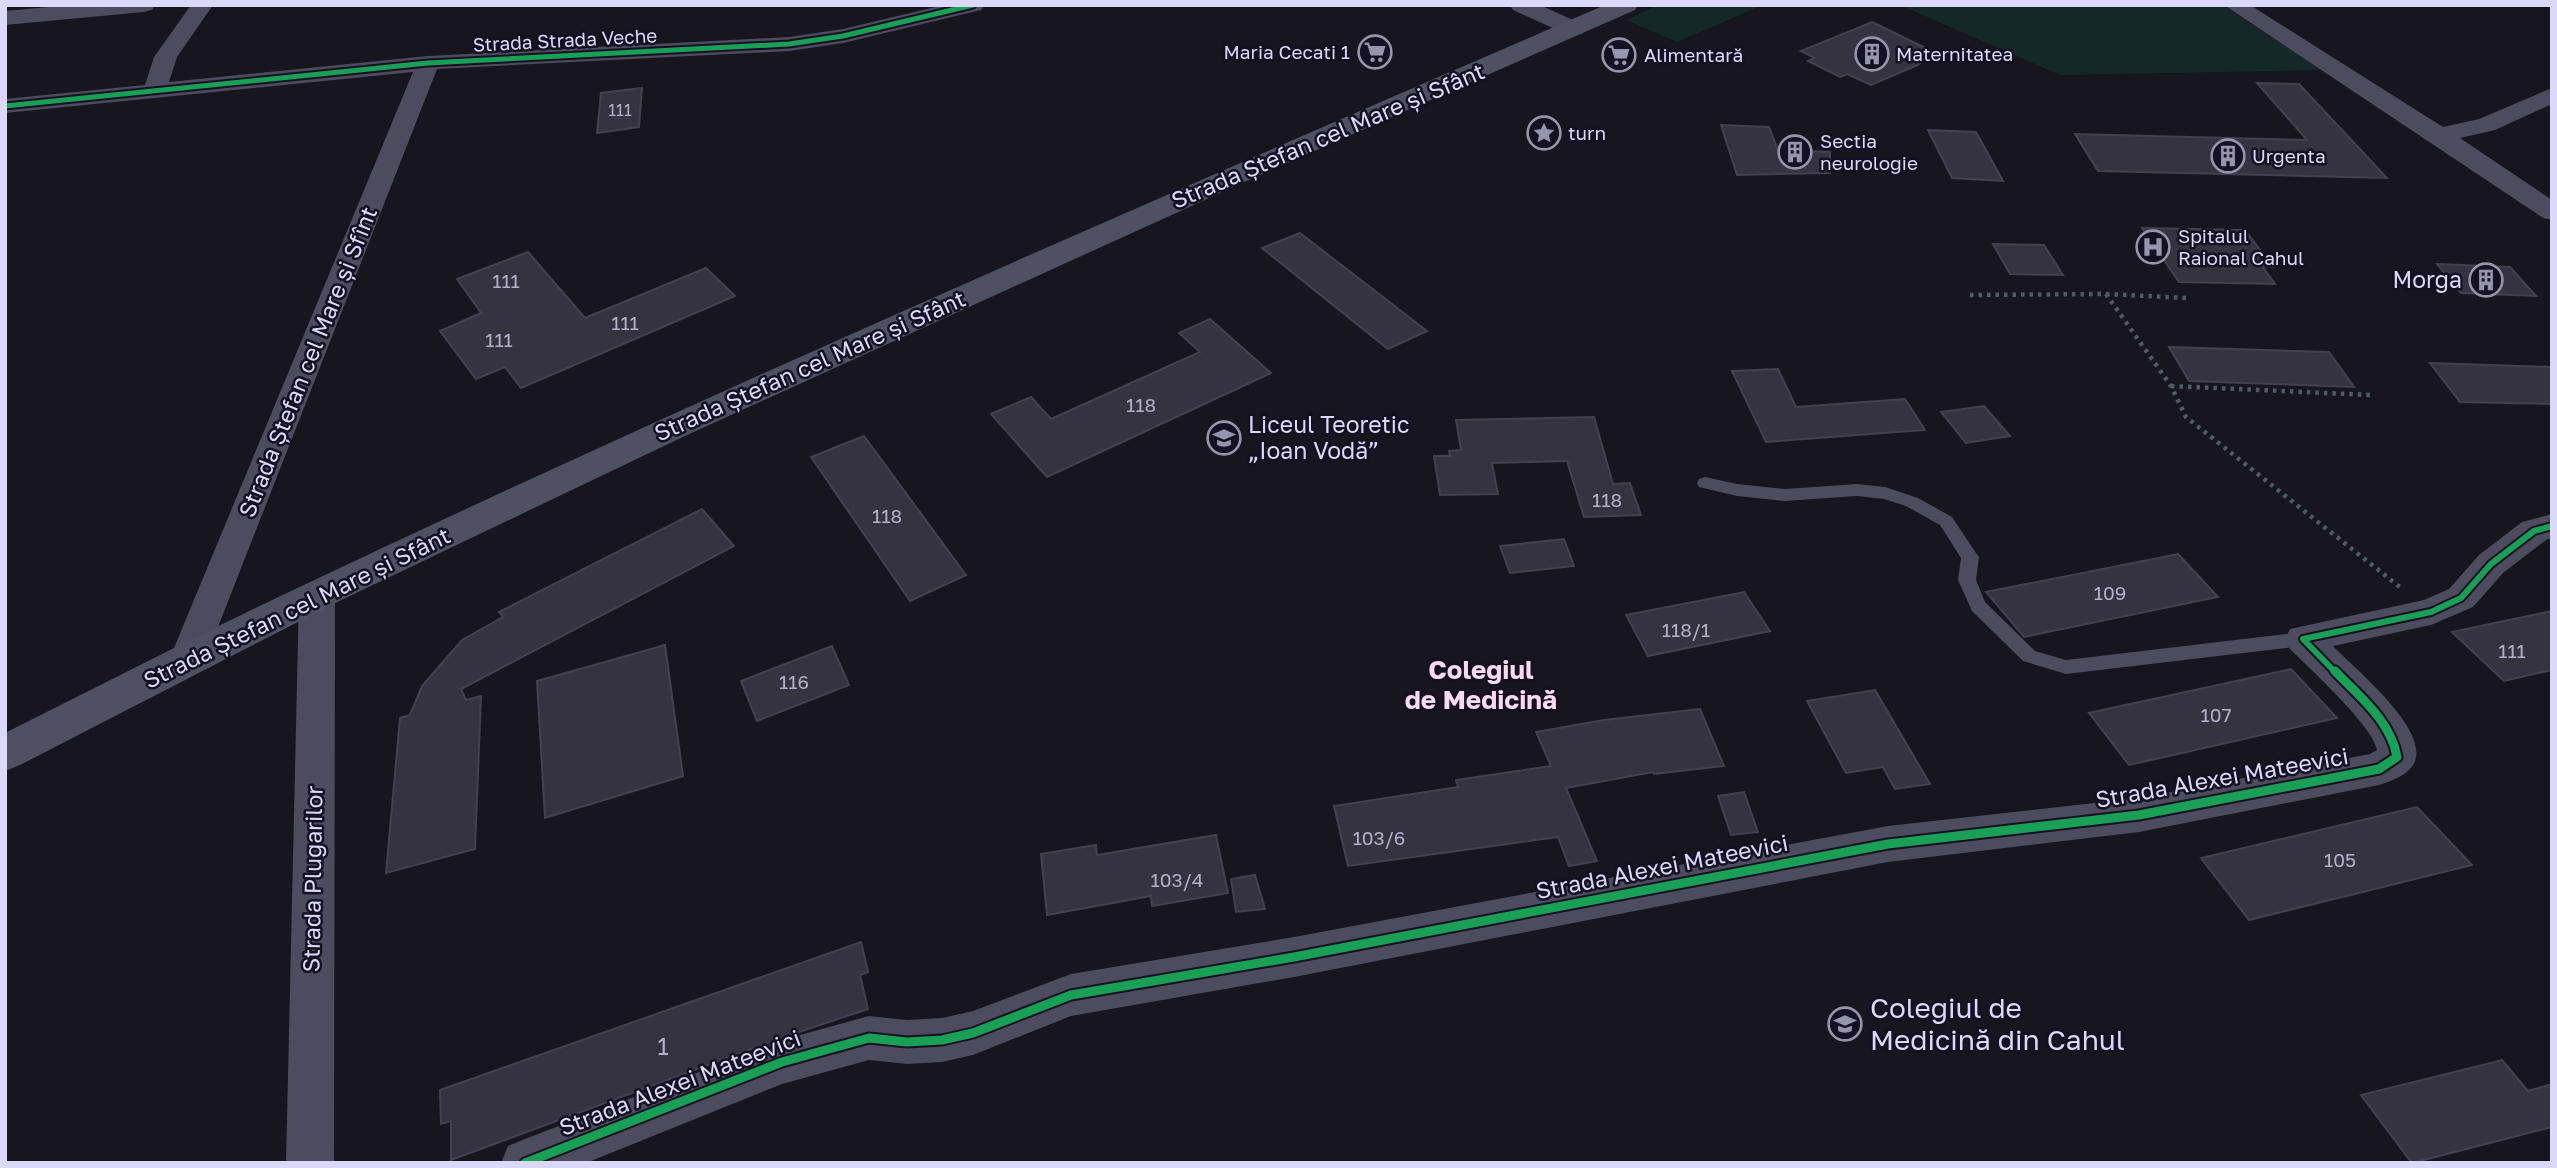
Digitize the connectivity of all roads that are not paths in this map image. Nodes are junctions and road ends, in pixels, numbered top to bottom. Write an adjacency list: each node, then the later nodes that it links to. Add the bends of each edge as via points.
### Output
1 (144, 5): 7 (street)
2 (202, 5): 10 (street, via 166,57 156,76)
3 (973, 5): 9 (street, Strada Strada Veche, via 789,44)
4 (1521, 5): 8 (street)
5 (1626, 5): 8 (main road, Strada Ștefan cel Mare și Sfânt)
6 (2235, 5): 13 (street)
7 (5, 18)
8 (1573, 29): 17 (main road, Strada Ștefan cel Mare și Sfânt, via 687,421)
9 (428, 63): 10 (street, Strada Strada Veche); 19 (street, Strada Ștefan cel Mare și Sfînt)
10 (156, 91): 12 (street, Strada Strada Veche)
11 (2552, 94): 13 (street, via 2486,125)
12 (5, 106)
13 (2439, 135): 14 (street)
14 (2552, 212)
15 (1705, 483): 18 (lane, via 1785,495 1857,490 1912,502 1945,521 1970,556 1967,580 1978,606 2003,634 2029,656 2066,667)
16 (2552, 526): 18 (street, via 2534,531 2491,564 2461,598 2431,612)
17 (317, 595): 19 (main road, Strada Ștefan cel Mare și Sfânt); 21 (street, Strada Plugarilor)
18 (2303, 639): 22 (street, Strada Alexei Mateevici, via 2371,708 2394,738 2397,757 2379,769 2260,793 2139,814 1888,844 1072,995 974,1033 942,1040 869,1038 782,1062)
19 (187, 660): 20 (main road, Strada Ștefan cel Mare și Sfânt)
20 (5, 753)
21 (310, 1163)
22 (525, 1163)

